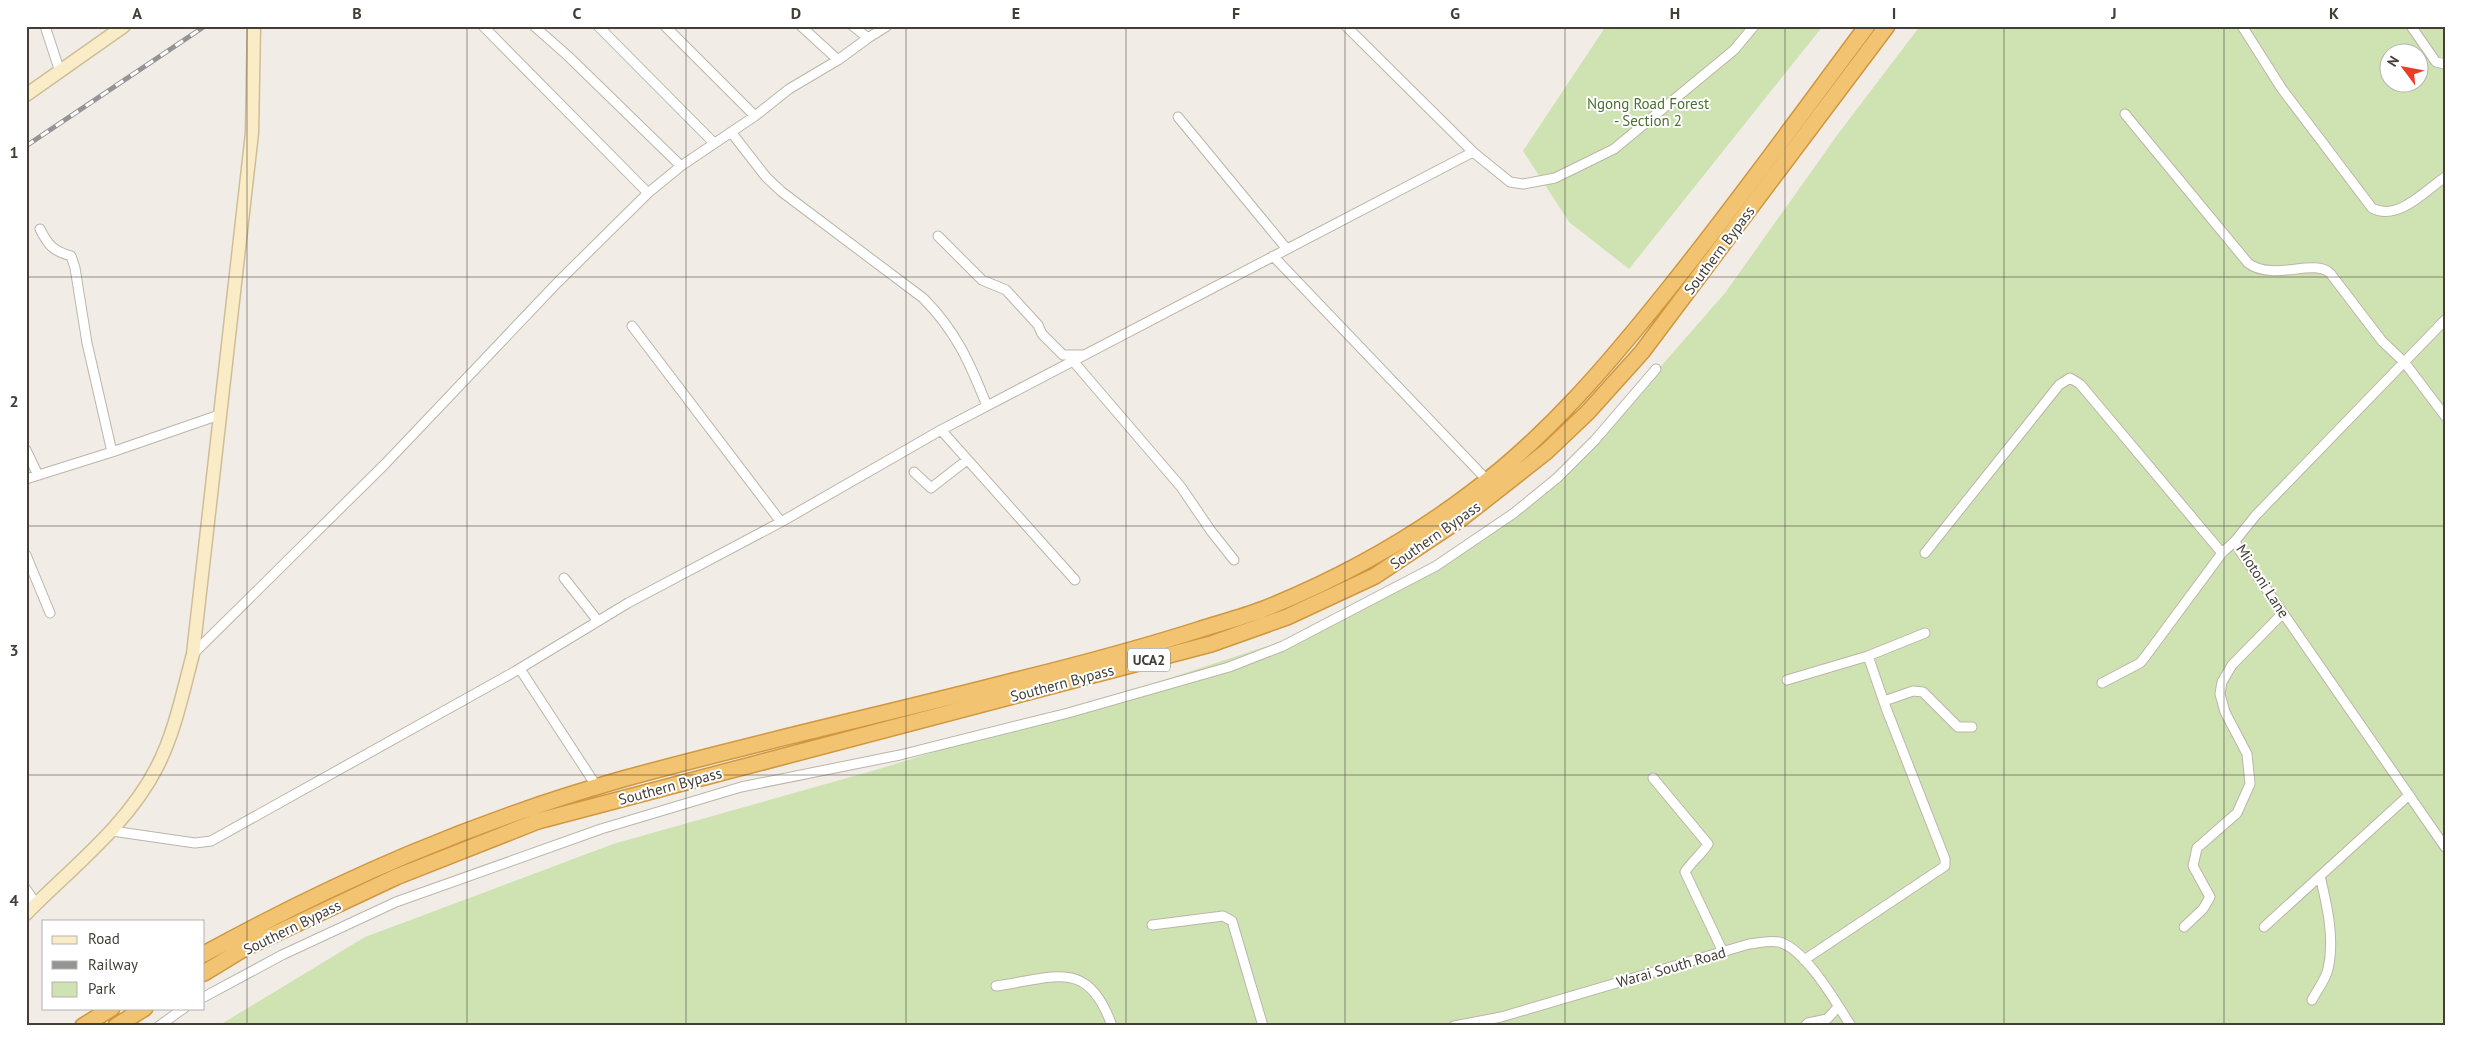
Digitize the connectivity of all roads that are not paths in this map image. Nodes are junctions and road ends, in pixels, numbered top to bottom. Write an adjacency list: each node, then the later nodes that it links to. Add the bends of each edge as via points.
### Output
1 (45, 26): 20 (street)
2 (124, 26): 20 (main road)
3 (254, 26): 42 (main road, via 252,133)
4 (483, 26): 30 (street)
5 (534, 26): 28 (street)
6 (598, 26): 26 (street)
7 (665, 26): 23 (street)
8 (801, 26): 18 (street)
9 (853, 26): 17 (street)
10 (887, 26): 17 (street)
11 (1346, 26): 27 (street)
12 (1754, 26): 27 (street, via 1734,50 1624,143 1572,171 1542,181 1513,183)
13 (1867, 26): 51 (highway, Southern Bypass / UCA2, via 1706,242 1606,366 1530,444)
14 (1887, 26): 86 (highway, Southern Bypass / UCA2, via 1620,378 1546,452 1462,518 1375,576 1287,617 1211,644 538,821 396,877 245,948)
15 (2242, 26): 29 (street, via 2282,89 2372,208 2384,213 2399,210)
16 (2411, 26): 19 (street, via 2436,62)
17 (868, 38): 18 (street)
18 (838, 60): 23 (street, via 789,89)
19 (2445, 64)
20 (60, 72): 21 (main road)
21 (26, 95)
22 (2125, 114): 39 (street, via 2248,263 2267,272 2327,270 2385,345)
23 (755, 116): 25 (street)
24 (1178, 117): 33 (street)
25 (731, 132): 26 (street); 41 (street, via 766,178 923,298 938,314 970,362)
26 (714, 143): 28 (street)
27 (1473, 152): 33 (street)
28 (681, 166): 30 (street)
29 (2445, 177)
30 (648, 193): 64 (street, via 558,282 385,464)
31 (40, 229): 46 (street, via 48,245 56,252 70,256 75,268 87,344)
32 (938, 236): 37 (street, via 982,280 1006,290 1063,355)
33 (1286, 248): 34 (street)
34 (1273, 256): 37 (street); 51 (street)
35 (2445, 320): 39 (street, Miotoni Lane)
36 (632, 326): 52 (street)
37 (1084, 355): 38 (street)
38 (1073, 361): 41 (street); 57 (street, via 1182,487)
39 (2404, 363): 43 (street); 53 (street, Miotoni Lane, via 2256,515)
40 (1656, 369): 88 (street, via 1595,440 1557,478 1514,513 1436,566 1283,646 1229,667 1068,713 900,755 742,787 601,829 396,902 282,955)
41 (987, 406): 44 (street)
42 (219, 415): 46 (street); 64 (main road)
43 (2445, 416)
44 (941, 430): 47 (street); 52 (street)
45 (26, 450): 49 (street)
46 (112, 452): 49 (street)
47 (967, 460): 48 (street, via 931,488); 59 (street)
48 (914, 472)
49 (38, 475): 50 (street)
50 (26, 479)
51 (1488, 480): 72 (highway, Southern Bypass / UCA2, via 1410,535 1336,576 1262,610 1115,656)
52 (781, 522): 62 (street)
53 (2235, 541): 55 (street); 60 (street, Miotoni Lane)
54 (1925, 553): 55 (street, via 2059,384 2070,378 2080,384)
55 (2222, 553): 68 (street, via 2140,663)
56 (26, 555): 61 (street)
57 (1234, 560)
58 (564, 578): 62 (street)
59 (1075, 580)
60 (2283, 612): 73 (street, Miotoni Lane); 81 (street, via 2232,666 2222,682 2220,694 2225,712 2247,754 2250,784 2237,813 2197,848 2193,866 2210,897 2203,909)
61 (50, 613)
62 (598, 621): 66 (street)
63 (1925, 633): 65 (street)
64 (193, 654): 74 (main road, via 158,766)
65 (1868, 656): 67 (street); 69 (street)
66 (520, 668): 72 (street); 74 (street, via 212,841 195,843)
67 (1787, 680)
68 (2102, 683)
69 (1884, 701): 70 (street, via 1913,691 1923,692 1958,727); 85 (street, via 1945,866)
70 (1972, 727)
71 (1653, 778): 83 (street, via 1708,844 1685,872)
72 (597, 787): 84 (highway, Southern Bypass / UCA2, via 533,806 377,867 289,907)
73 (2409, 795): 75 (street, Miotoni Lane); 76 (street)
74 (112, 831): 78 (main road)
75 (2445, 847)
76 (2320, 876): 82 (street); 89 (street, via 2327,908 2330,948 2328,970)
77 (26, 889): 78 (street)
78 (36, 904): 79 (main road)
79 (26, 914)
80 (1152, 925): 99 (street, via 1223,916 1232,921)
81 (2184, 927)
82 (2264, 927)
83 (1724, 952): 85 (street, Warai South Road, via 1749,944 1778,941 1788,945); 94 (street, Warai South Road)
84 (205, 953)
85 (1804, 960): 90 (street, Warai South Road)
86 (205, 972)
87 (996, 986): 98 (street, via 1064,976 1080,980 1094,990)
88 (205, 996)
89 (2312, 1000)
90 (1838, 1006): 101 (street, via 1826,1019); 102 (street, Warai South Road)
91 (109, 1010): 95 (highway)
92 (142, 1010): 96 (highway)
93 (181, 1010): 97 (street)
94 (1502, 1021): 100 (street, Warai South Road)
95 (83, 1026)
96 (116, 1026)
97 (159, 1026)
98 (1112, 1026)
99 (1263, 1026)
100 (1454, 1026)
101 (1806, 1026)
102 (1851, 1026)

